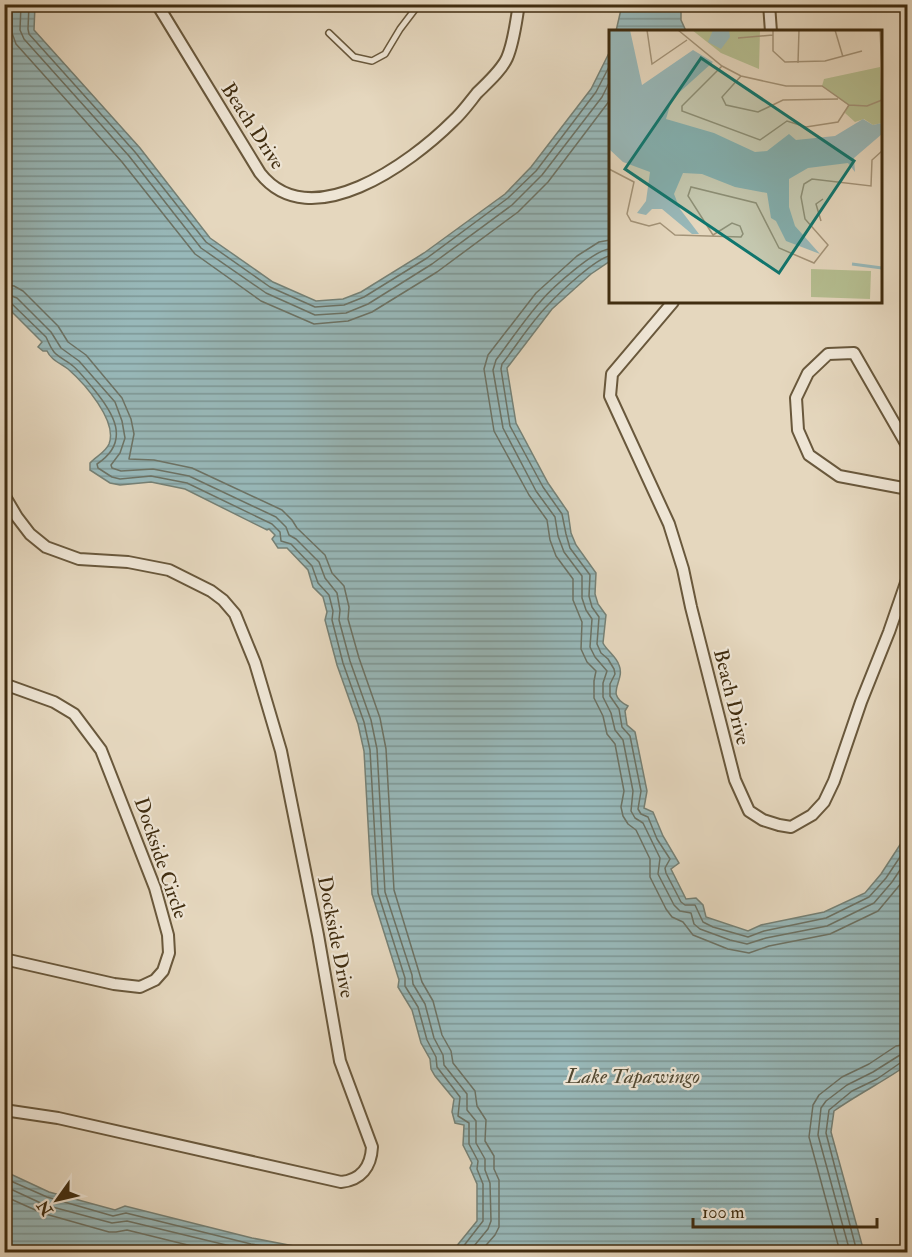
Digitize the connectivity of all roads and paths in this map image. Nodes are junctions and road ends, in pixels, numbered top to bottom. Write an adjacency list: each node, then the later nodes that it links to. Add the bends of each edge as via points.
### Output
1 (157, 4): 3 (street, Beach Drive, via 268,184 301,198 319,199 367,183 401,163 453,122 507,58)
2 (419, 4): 6 (lane, via 385,54 372,61 354,57)
3 (519, 4)
4 (769, 4): 5 (street)
5 (771, 30)
6 (328, 33)
7 (672, 303): 11 (street, Beach Drive, via 612,374 610,396 669,524 735,780 749,811 763,820 791,826 812,815 824,802)
8 (908, 447): 9 (street, via 854,353 828,354 808,373 796,398 798,430 809,455 839,476)
9 (908, 489)
10 (4, 495): 14 (street, Dockside Drive, via 16,518 46,547 79,559 169,570 211,591 235,614 255,663 281,751 340,1061 372,1148 372,1158 358,1177 341,1182 58,1118)
11 (908, 578)
12 (4, 684): 13 (street, Dockside Circle, via 54,702 74,714 101,750 155,888 169,953 163,970 140,987)
13 (4, 960)
14 (4, 1110)

